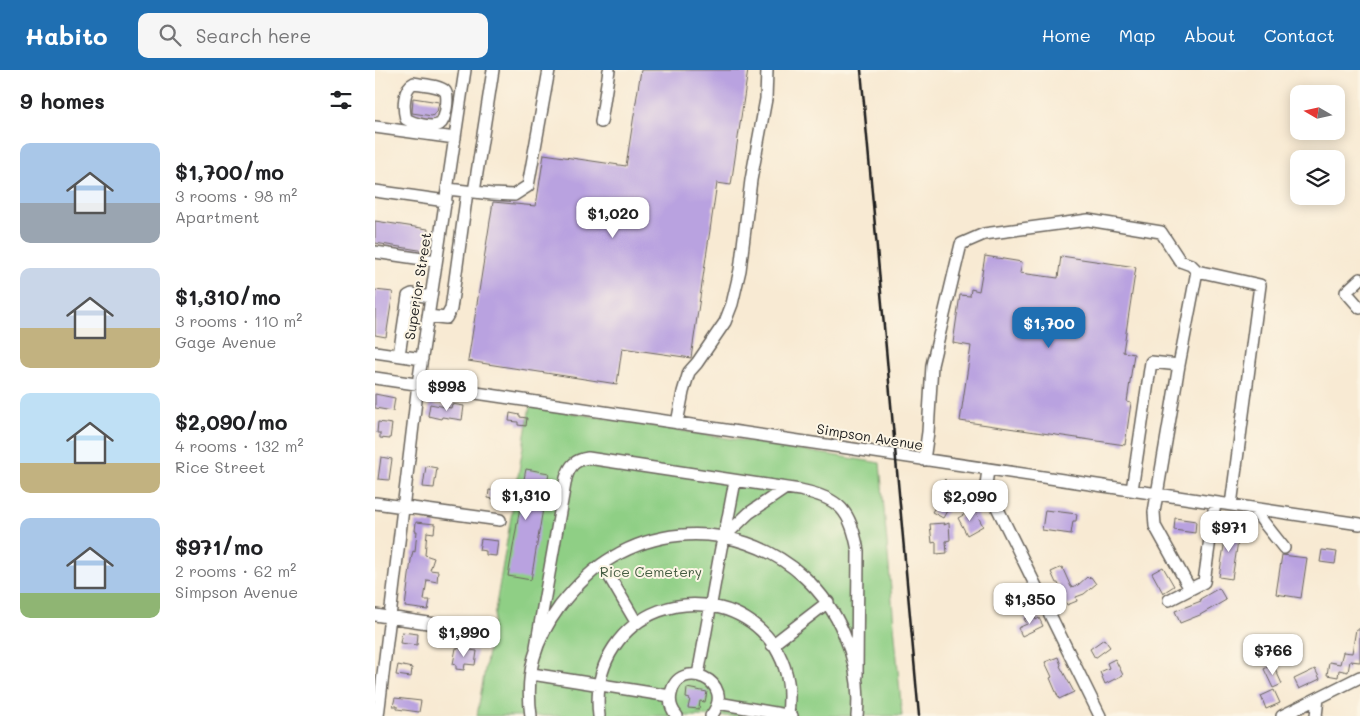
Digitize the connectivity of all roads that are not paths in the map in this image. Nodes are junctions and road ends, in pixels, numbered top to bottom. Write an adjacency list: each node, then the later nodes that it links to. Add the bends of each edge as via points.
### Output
1 (465, 70): 7 (street, Superior Street)
2 (493, 70): 15 (street)
3 (549, 70): 15 (street, via 528,186 514,195)
4 (609, 70): 9 (street)
5 (767, 70): 32 (street, via 767,99 732,304 725,322 689,372)
6 (445, 91): 7 (street); 8 (street, via 444,120 440,124); 8 (street, via 411,84 404,104)
7 (461, 94): 12 (street, Superior Street)
8 (406, 119): 11 (street)
9 (601, 122)
10 (375, 127): 11 (street)
11 (402, 130): 12 (street)
12 (455, 138): 13 (street, Superior Street)
13 (448, 189): 15 (street); 16 (street, Superior Street)
14 (375, 191): 16 (street)
15 (471, 192): 25 (street, via 451,309 446,318)
16 (446, 201): 18 (street, Superior Street)
17 (375, 252): 18 (street)
18 (436, 261): 23 (street, Superior Street)
19 (1197, 271): 22 (street); 29 (street); 33 (street, via 1180,261 1161,232 1088,220 984,234 961,244 933,365)
20 (1268, 276): 22 (street)
21 (1360, 279): 24 (street, via 1346,292)
22 (1260, 285): 41 (street)
23 (431, 297): 25 (street, Superior Street); 27 (street, via 408,296)
24 (1360, 308)
25 (428, 316): 28 (street, Superior Street)
26 (375, 352): 27 (street)
27 (399, 355): 28 (street)
28 (422, 359): 31 (street, Superior Street)
29 (1179, 365): 37 (street, via 1151,362); 38 (street)
30 (375, 378): 31 (street, Simpson Avenue)
31 (418, 384): 32 (street, Simpson Avenue); 42 (street, Superior Street)
32 (677, 423): 33 (street, Simpson Avenue)
33 (924, 460): 34 (street, Simpson Avenue)
34 (988, 470): 37 (street, Simpson Avenue); 77 (street, via 985,485)
35 (735, 481): 36 (street); 46 (street); 60 (street, via 588,458 573,463 566,478)
36 (786, 488): 46 (street, via 749,513); 56 (street, via 818,493 840,506 849,517 858,550)
37 (1132, 490): 38 (street, Simpson Avenue)
38 (1157, 494): 40 (street, Simpson Avenue); 49 (street, via 1155,526)
39 (375, 503): 42 (street)
40 (1215, 503): 41 (street, Simpson Avenue); 49 (street, via 1204,582)
41 (1231, 505): 43 (street, Simpson Avenue)
42 (402, 507): 44 (street); 54 (street, Superior Street)
43 (1253, 508): 45 (street, Simpson Avenue); 47 (street)
44 (501, 520)
45 (1360, 524)
46 (724, 536): 48 (street, via 665,538 630,548); 51 (street, via 777,556 802,574); 52 (street)
47 (1284, 548)
48 (602, 564): 55 (street); 60 (street, via 571,591 548,623)
49 (1190, 589): 50 (street)
50 (1169, 600)
51 (828, 602): 57 (street); 59 (street)
52 (711, 606): 55 (street, via 681,604 659,610); 59 (street, via 751,622); 62 (street)
53 (375, 616): 54 (street)
54 (390, 618): 58 (street); 69 (street, Superior Street)
55 (636, 622): 65 (street, via 611,652)
56 (858, 623): 57 (street, via 849,629); 63 (street)
57 (841, 627): 63 (street)
58 (481, 631)
59 (772, 644): 74 (street, via 788,682)
60 (536, 647): 61 (street)
61 (531, 674): 65 (street); 70 (street)
62 (698, 675): 66 (street, via 683,677 672,688); 68 (street, via 712,682)
63 (857, 676): 76 (street)
64 (1360, 677): 67 (street)
65 (599, 685): 66 (street); 71 (street)
66 (670, 696): 72 (street)
67 (1319, 698): 78 (street); 79 (street)
68 (718, 703): 73 (street); 74 (street)
69 (377, 712)
70 (531, 716)
71 (599, 716)
72 (677, 716)
73 (711, 716)
74 (788, 716): 75 (street)
75 (792, 716)
76 (857, 716)
77 (1100, 716)
78 (1282, 716)
79 (1316, 716)

